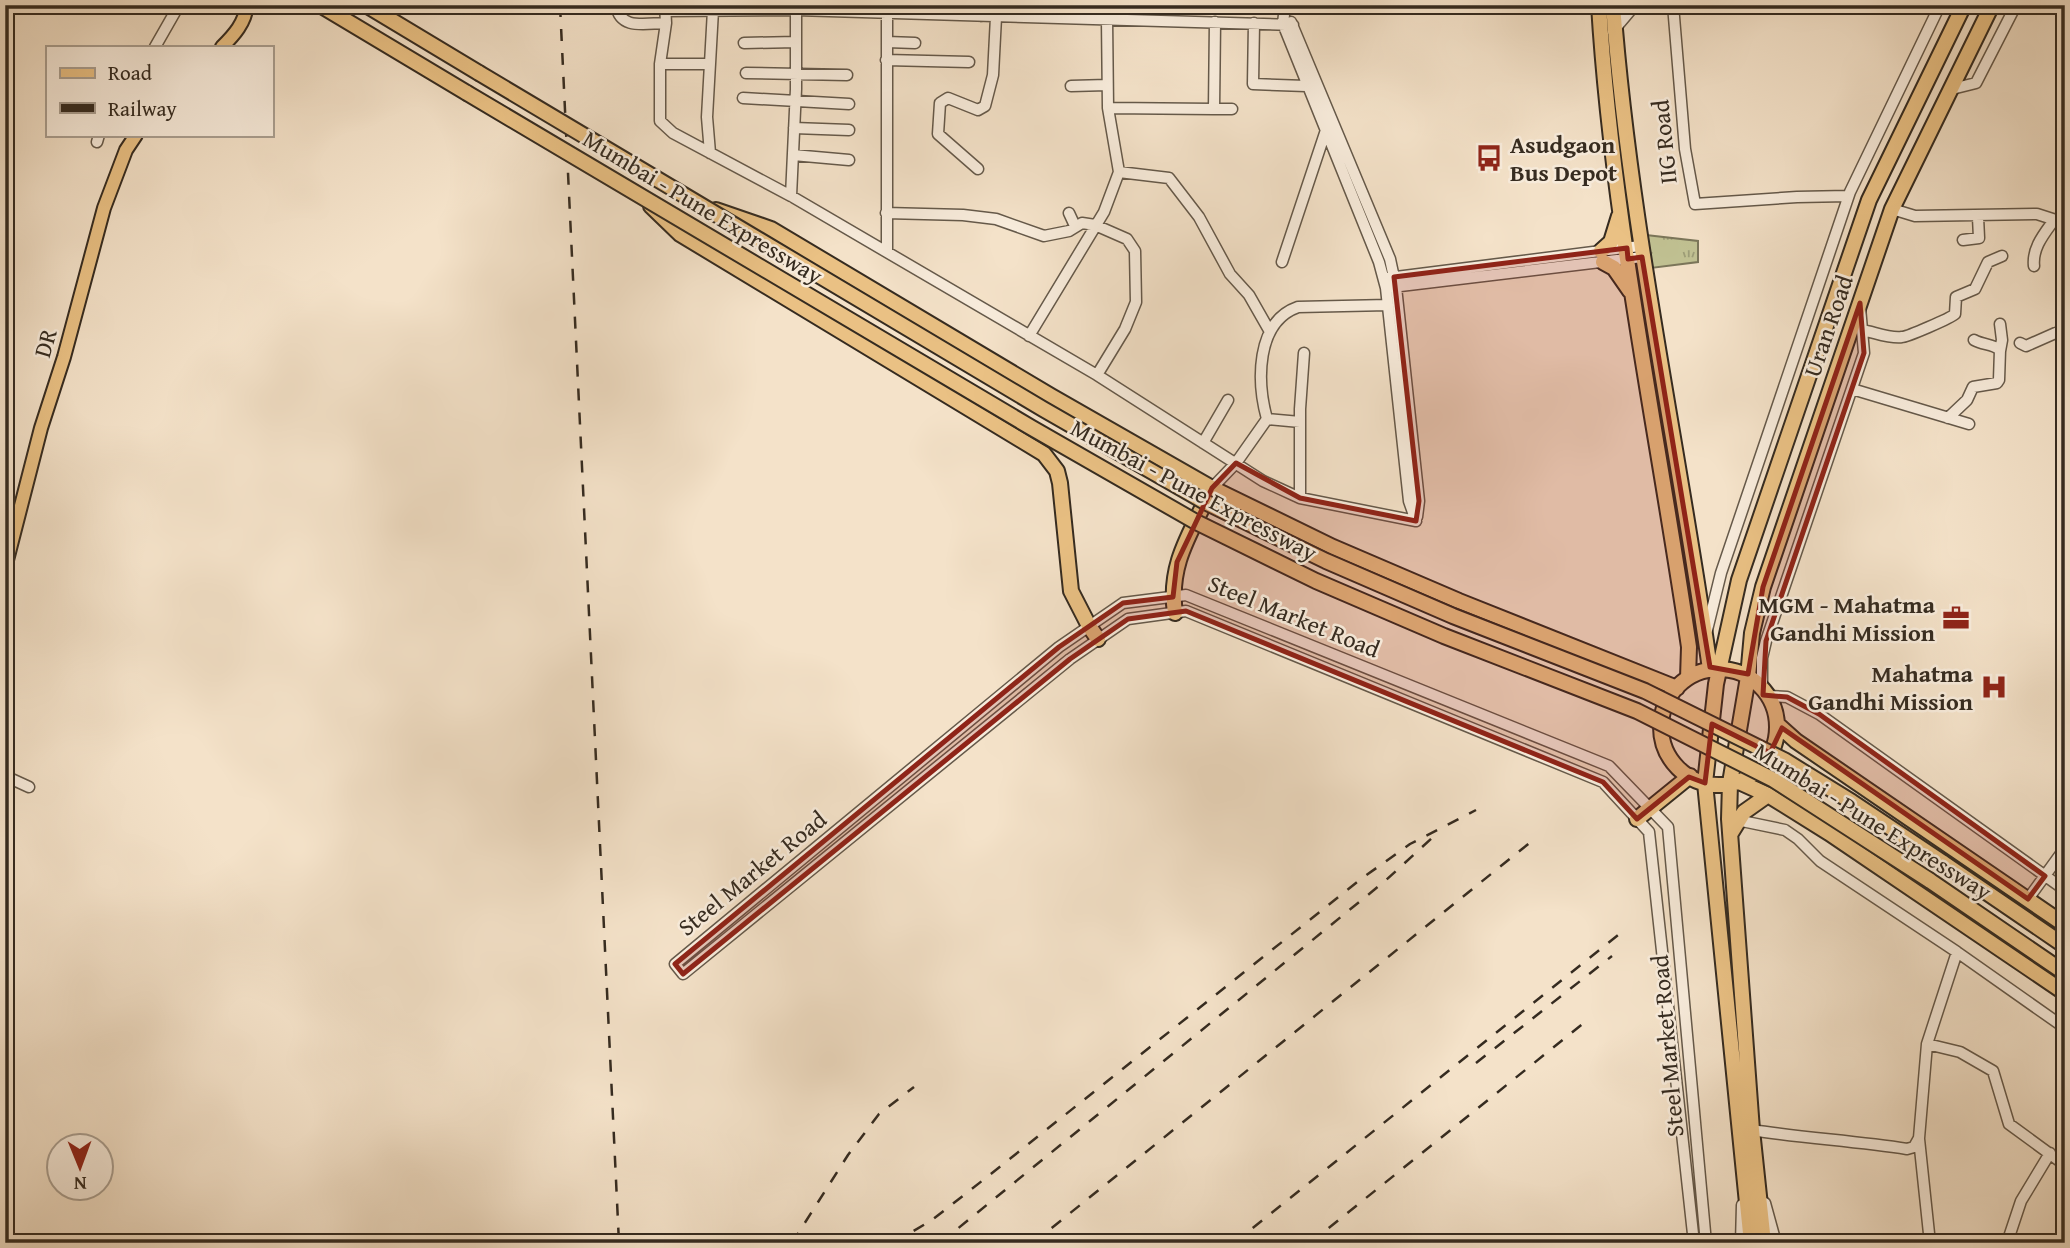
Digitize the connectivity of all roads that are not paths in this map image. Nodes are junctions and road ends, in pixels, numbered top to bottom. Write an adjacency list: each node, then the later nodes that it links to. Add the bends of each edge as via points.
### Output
1 (179, 5): 30 (street)
2 (247, 5): 31 (main road, via 235,34)
3 (320, 5): 60 (highway, Mumbai - Pune Expressway, bridge)
4 (366, 5): 62 (highway, Mumbai - Pune Expressway, bridge)
5 (615, 5): 23 (street, via 624,22)
6 (1599, 5): 25 (highway)
7 (1613, 5): 25 (highway)
8 (1635, 5): 25 (street)
9 (1673, 5): 61 (street, IIG Road, via 1684,142 1695,204)
10 (1940, 5): 61 (street)
11 (1964, 5): 110 (highway, Uran Road, via 1870,200 1740,580)
12 (1992, 5): 42 (highway, Uran Road)
13 (2016, 5): 42 (street, via 1976,83)
14 (666, 8): 15 (street); 23 (street)
15 (713, 10): 16 (street); 35 (street)
16 (796, 10): 18 (street); 26 (street)
17 (982, 11): 18 (street); 20 (street)
18 (887, 13): 27 (street)
19 (1286, 16): 24 (street); 41 (street); 49 (street)
20 (996, 17): 21 (street); 57 (street, via 993,75 985,106 978,110 948,98 940,103 939,111 938,134)
21 (1107, 19): 22 (street); 39 (street)
22 (1215, 22): 24 (street); 47 (street)
23 (666, 23): 34 (street)
24 (1254, 23): 41 (street, via 1253,84)
25 (1608, 32): 63 (highway); 74 (highway, via 1616,59)
26 (796, 42): 28 (street); 37 (street)
27 (887, 42): 29 (street); 32 (street)
28 (744, 43)
29 (915, 43)
30 (156, 46)
31 (223, 46)
32 (887, 60): 33 (street); 65 (street)
33 (969, 62)
34 (660, 64): 35 (street); 54 (street, via 660,121)
35 (710, 64): 54 (street)
36 (746, 73): 37 (street)
37 (796, 74): 38 (street); 44 (street)
38 (847, 75)
39 (1107, 85): 40 (street); 46 (street)
40 (1072, 86)
41 (1307, 86): 52 (street)
42 (1952, 89): 64 (highway, Uran Road)
43 (743, 98): 44 (street)
44 (796, 101): 45 (street); 50 (street)
45 (849, 104)
46 (1108, 108): 47 (street); 58 (street)
47 (1213, 109): 48 (street)
48 (1232, 109)
49 (1331, 117): 52 (street); 79 (street, via 1390,259)
50 (794, 128): 51 (street); 55 (street)
51 (849, 130)
52 (1325, 132): 77 (street); 79 (street)
53 (135, 136): 104 (main road, DR, via 104,208)
54 (710, 153): 59 (street)
55 (793, 155): 56 (street); 59 (street)
56 (849, 160)
57 (978, 169)
58 (1119, 172): 70 (street); 85 (street, via 1168,178 1199,217 1230,274 1249,295)
59 (791, 196): 73 (street)
60 (642, 197): 107 (highway, bridge, via 680,234 1044,454 1057,471 1068,576); 132 (highway, Mumbai - Pune Expressway, bridge, via 1196,522 1418,625 1637,711 1774,780)
61 (1849, 197): 108 (street, via 1721,573)
62 (698, 204): 101 (highway, bridge, via 771,229); 130 (highway, Mumbai - Pune Expressway, bridge, via 1205,502 1453,616 1645,691 1784,760)
63 (1621, 207): 74 (highway); 76 (highway)
64 (1892, 209): 67 (street, via 1915,216); 81 (highway, Uran Road)
65 (886, 213): 71 (street, via 996,219 1044,236); 73 (street)
66 (1069, 213): 71 (street)
67 (1978, 217): 68 (street, via 2037,214); 72 (street, via 1979,238)
68 (2054, 220): 69 (street); 78 (street, via 2042,236)
69 (2065, 223)
70 (1095, 225): 71 (street); 87 (street); 92 (street, via 1132,244 1137,292 1125,329)
71 (1074, 226)
72 (1963, 240)
73 (887, 252): 87 (street)
74 (1634, 253): 76 (street); 80 (highway); 108 (highway)
75 (2002, 256): 86 (street, via 1988,262 1975,289 1956,297 1951,318 1905,337)
76 (1602, 257): 79 (street); 80 (highway)
77 (1282, 262)
78 (2034, 266)
79 (1390, 283): 82 (street); 103 (street, via 1419,501)
80 (1634, 299): 112 (highway, via 1687,634)
81 (1860, 303): 86 (street); 111 (highway, Uran Road, via 1763,587)
82 (1388, 305): 85 (street, via 1298,307); 103 (street, via 1409,501)
83 (2065, 317): 89 (street, via 2060,331 2026,346)
84 (2000, 324): 90 (street)
85 (1269, 330): 96 (street, via 1262,382)
86 (1862, 330): 93 (street, via 1864,353)
87 (1030, 336): 92 (street)
88 (1975, 340): 90 (street)
89 (2020, 343)
90 (2000, 351): 95 (street, via 1997,383 1973,387)
91 (1304, 353): 97 (street)
92 (1097, 375): 99 (street)
93 (1852, 389): 95 (street); 113 (street, via 1766,641 1762,658)
94 (1228, 400): 99 (street)
95 (1948, 418): 98 (street)
96 (1267, 419): 97 (street); 100 (street)
97 (1300, 422): 102 (street)
98 (1969, 424)
99 (1203, 443): 100 (street)
100 (1236, 463): 101 (street); 102 (street)
101 (1212, 488): 105 (highway, via 1177,562); 112 (highway, via 1459,601)
102 (1300, 498): 103 (street)
103 (1416, 521)
104 (5, 568)
105 (1173, 597): 106 (highway); 107 (street, Steel Market Road, via 1123,603); 121 (street, Steel Market Road, via 1186,595 1609,766)
106 (1175, 613): 109 (street, Steel Market Road, via 1128,619); 122 (street, Steel Market Road, via 1186,611 1603,782)
107 (1089, 626): 109 (highway); 109 (street, Steel Market Road, via 675,964 678,969 683,974)
108 (1706, 636): 110 (highway)
109 (1098, 639)
110 (1715, 669): 111 (highway); 112 (highway); 118 (highway)
111 (1748, 677): 113 (highway); 117 (highway, Uran Road)
112 (1683, 683): 116 (highway, via 1668,699 1662,735 1673,762)
113 (1765, 692): 114 (highway); 126 (street, via 1819,714)
114 (1777, 724): 117 (highway, via 1767,759 1751,775); 128 (highway)
115 (5, 776): 119 (street)
116 (1690, 776): 118 (highway); 121 (highway)
117 (1733, 782): 118 (highway); 120 (highway); 124 (highway, Uran Road)
118 (1705, 783): 140 (highway)
119 (29, 787)
120 (1768, 795): 123 (highway); 133 (highway)
121 (1650, 808): 122 (highway); 142 (street, Steel Market Road, via 1668,827)
122 (1637, 819): 141 (street, Steel Market Road, via 1650,832)
123 (1737, 820): 124 (highway); 131 (street, via 1785,830 1821,861)
124 (1730, 836): 136 (highway, Uran Road)
125 (2065, 848): 126 (street)
126 (2045, 876): 127 (street); 128 (street)
127 (2065, 890)
128 (2028, 900): 129 (highway)
129 (2065, 925)
130 (2065, 946)
131 (1957, 952): 134 (street); 135 (street)
132 (2065, 973)
133 (2065, 993)
134 (2065, 1028)
135 (1927, 1044): 137 (street); 138 (street, via 1960,1052 1993,1071 2009,1124)
136 (1752, 1130): 137 (street, via 1907,1149); 140 (highway, Uran Road)
137 (1919, 1139): 147 (street)
138 (2050, 1153): 139 (street); 148 (street, via 2021,1201)
139 (2065, 1165)
140 (1750, 1176): 143 (street); 144 (highway); 145 (highway); 146 (street)
141 (1694, 1243)
142 (1706, 1243)
143 (1741, 1243)
144 (1751, 1243)
145 (1764, 1243)
146 (1776, 1243)
147 (1930, 1243)
148 (2007, 1243)

